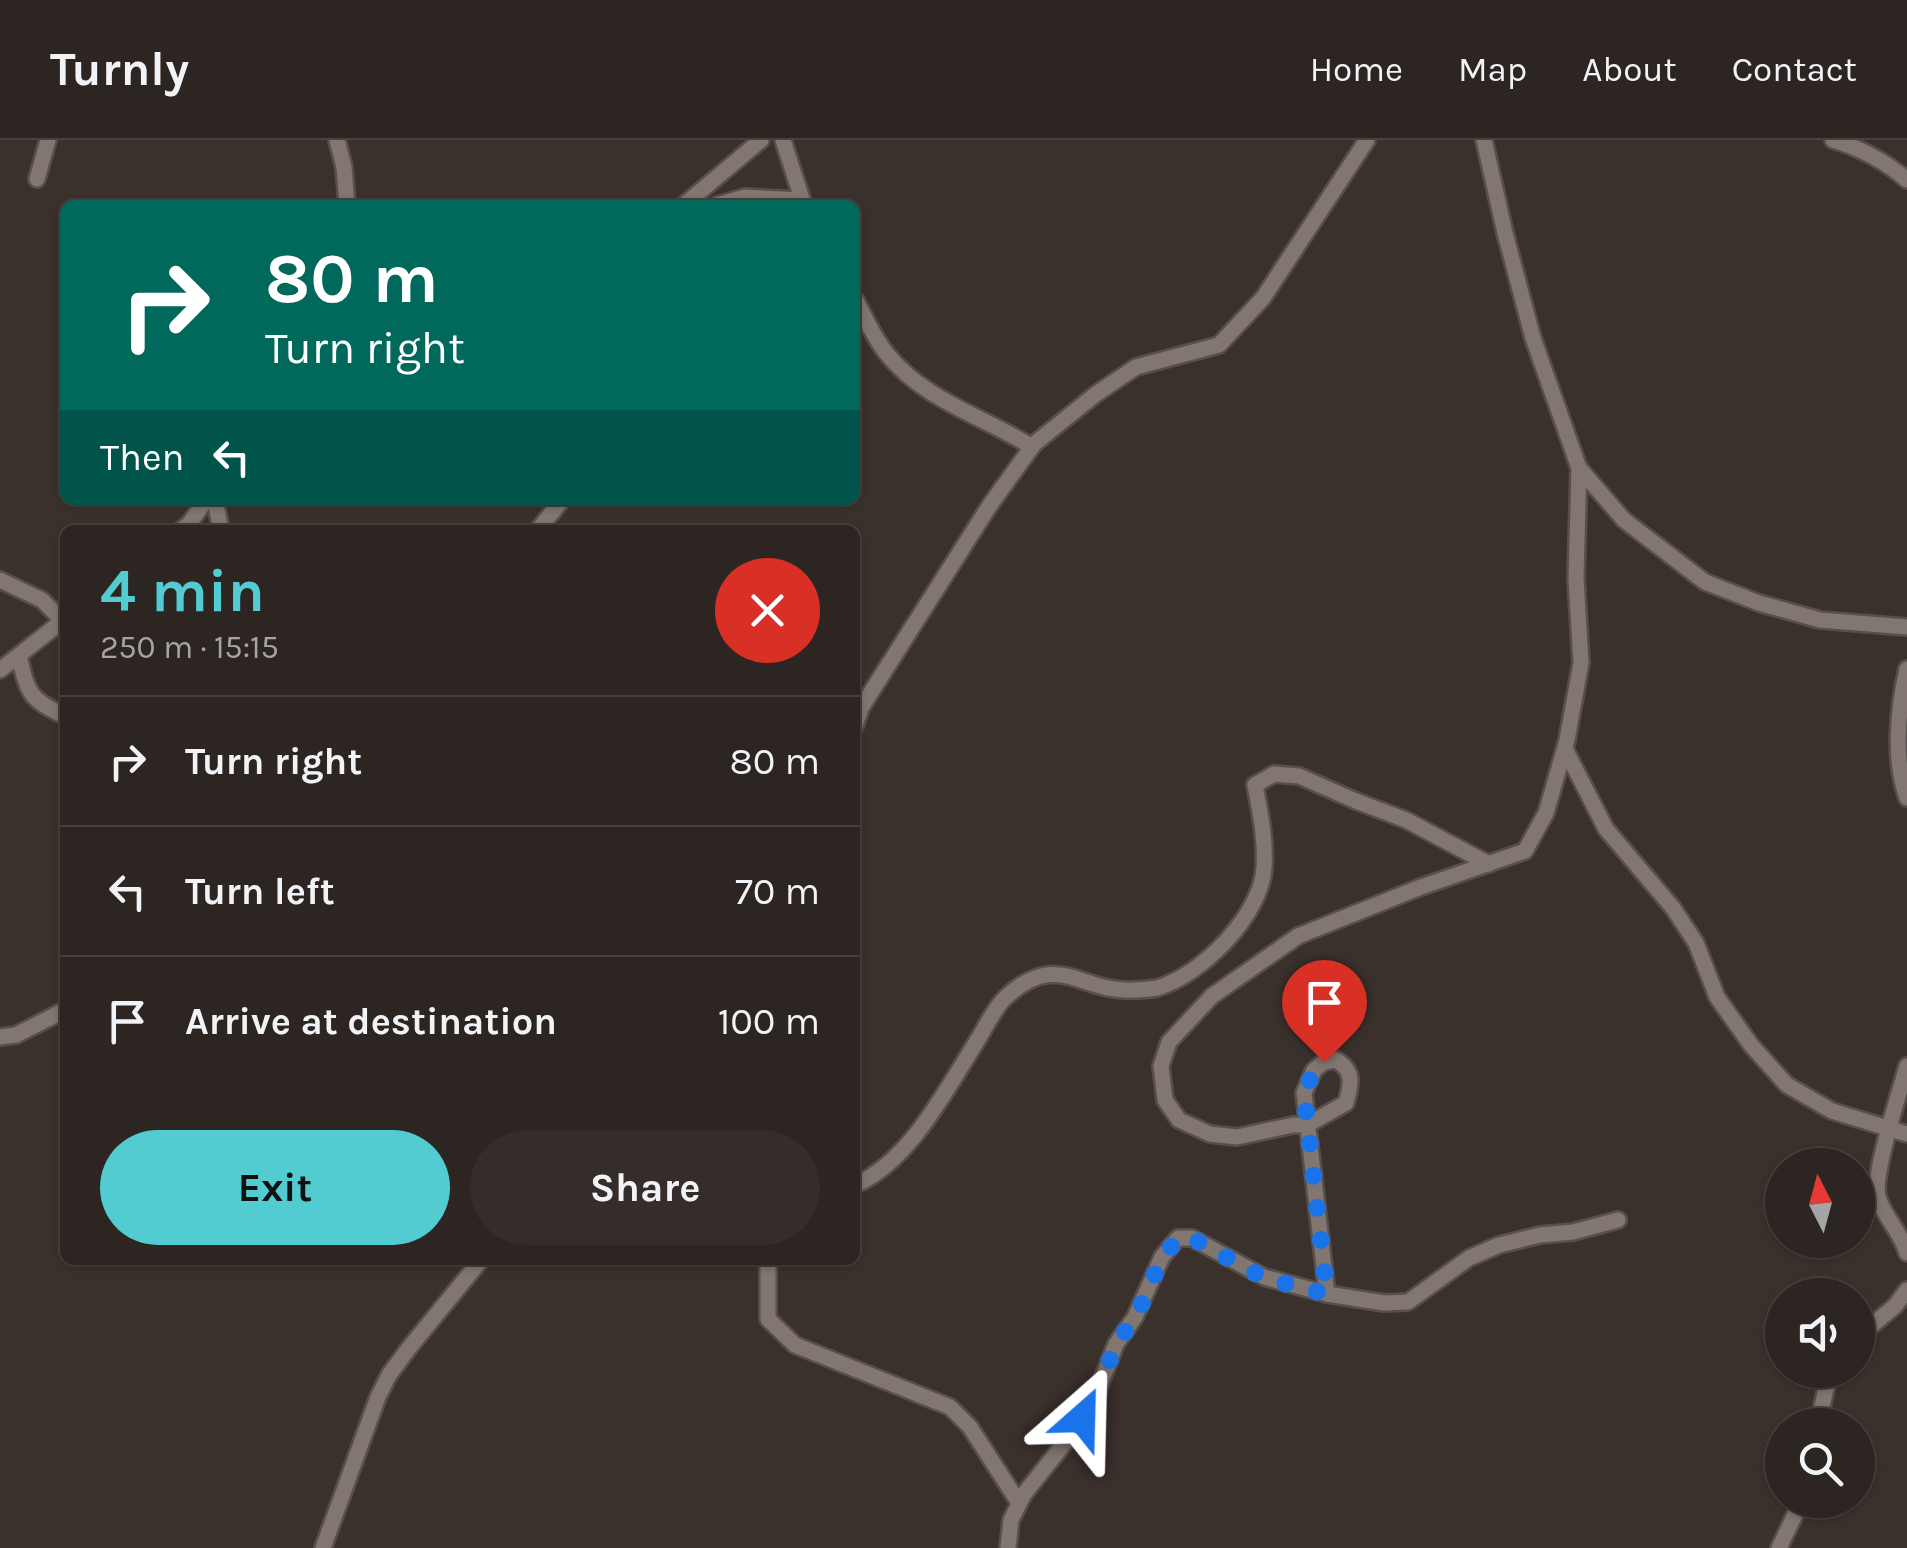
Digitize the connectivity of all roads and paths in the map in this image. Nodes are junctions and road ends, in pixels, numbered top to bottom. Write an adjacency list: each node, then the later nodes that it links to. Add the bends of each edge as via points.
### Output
1 (48, 140): 8 (street)
2 (338, 140): 10 (street)
3 (761, 140): 11 (street)
4 (783, 140): 14 (street)
5 (1367, 140): 16 (street, via 1263,298 1219,345 1136,367)
6 (1484, 140): 17 (street, via 1533,338)
7 (1833, 140): 9 (street, via 1858,147)
8 (37, 179)
9 (1907, 180)
10 (347, 200)
11 (690, 200)
12 (734, 200): 13 (street)
13 (780, 200)
14 (802, 200)
15 (860, 308): 16 (street, via 905,373 942,401)
16 (1032, 447): 27 (street)
17 (1579, 468): 23 (street, via 1624,520 1704,582 1820,620); 29 (street, via 1581,663)
18 (558, 505): 19 (street)
19 (542, 525)
20 (0, 580): 21 (street)
21 (60, 616)
22 (60, 623): 24 (street)
23 (1907, 627)
24 (19, 656): 26 (street); 28 (street, via 29,692)
25 (1907, 668): 30 (street, via 1899,749)
26 (0, 670)
27 (860, 711)
28 (60, 714)
29 (1564, 750): 31 (street, via 1546,813 1525,851); 35 (street, via 1606,829 1696,943 1717,997 1751,1045 1787,1085 1832,1111)
30 (1907, 798)
31 (1489, 864): 37 (street, via 1406,820 1299,776 1274,774 1255,785 1264,871 1254,906 1225,943 1158,988 1090,984 1059,973 1031,978 1003,1000 898,1156); 43 (street, via 1298,936 1212,996 1169,1042 1161,1066 1165,1100 1178,1120 1210,1134 1238,1136 1307,1126)
32 (60, 1013): 33 (street)
33 (0, 1037)
34 (1907, 1066): 35 (street)
35 (1889, 1130): 36 (street); 39 (street, via 1876,1192)
36 (1907, 1134)
37 (860, 1182)
38 (1618, 1220): 43 (street, via 1499,1245 1408,1302)
39 (1907, 1253)
40 (478, 1265): 47 (street, via 388,1374)
41 (768, 1265): 45 (street, via 768,1318 795,1344 950,1407)
42 (1907, 1290): 44 (street)
43 (1327, 1294): 45 (street, via 1264,1278 1192,1238 1178,1238 1116,1344 1094,1400)
44 (1875, 1323)
45 (1019, 1503): 48 (street)
46 (1793, 1518): 49 (street)
47 (323, 1548)
48 (1008, 1548)
49 (1779, 1548)

